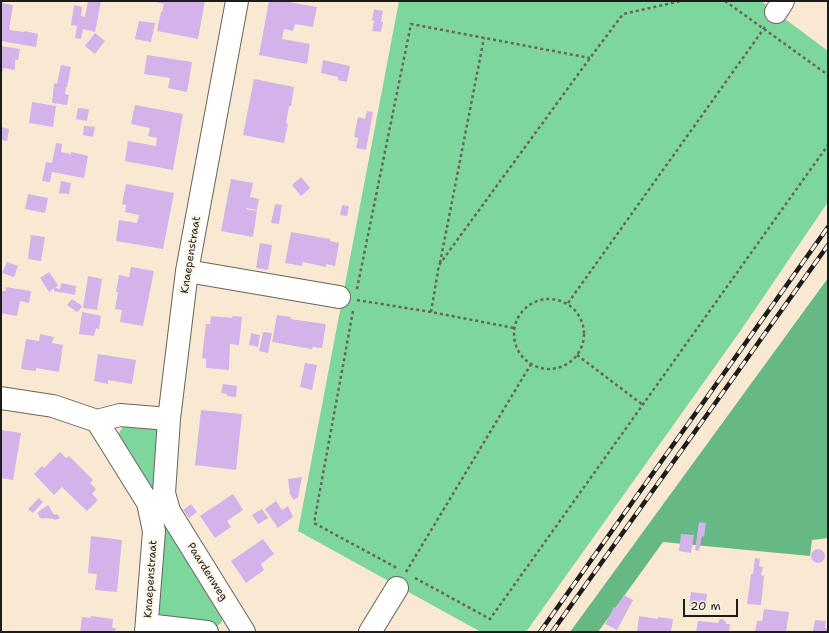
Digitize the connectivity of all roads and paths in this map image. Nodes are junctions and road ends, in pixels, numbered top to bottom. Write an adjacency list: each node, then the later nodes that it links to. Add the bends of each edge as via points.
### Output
1 (237, 1): 10 (street, Knaepenstraat)
2 (680, 1): 6 (path, via 623,14)
3 (725, 1): 4 (path)
4 (774, 14): 7 (path); 12 (path)
5 (484, 38): 6 (path); 9 (path); 11 (path, via 411,24)
6 (590, 58): 9 (path)
7 (828, 75)
8 (828, 145): 18 (path)
9 (439, 265): 13 (path)
10 (187, 271): 11 (street); 19 (street, Knaepenstraat)
11 (347, 298): 13 (path); 22 (path, via 314,523)
12 (568, 304): 14 (path, via 555,299 543,299 528,305 518,315); 15 (path, via 581,318 584,330 583,343)
13 (431, 312): 14 (path)
14 (514, 328): 16 (path, via 514,341 519,353)
15 (577, 355): 16 (path, via 554,369); 18 (path)
16 (531, 364): 22 (path)
17 (1, 398): 20 (street, via 53,406)
18 (643, 405): 22 (path, via 490,619)
19 (169, 419): 20 (street, via 120,415); 21 (street, Knaepenstraat, via 164,494)
20 (97, 421): 23 (street, Knaepenstraat, via 148,503 154,531)
21 (169, 511): 25 (street, Paardenweg)
22 (401, 581): 26 (street)
23 (147, 629): 24 (street)
24 (207, 632)
25 (244, 632)
26 (370, 632)

